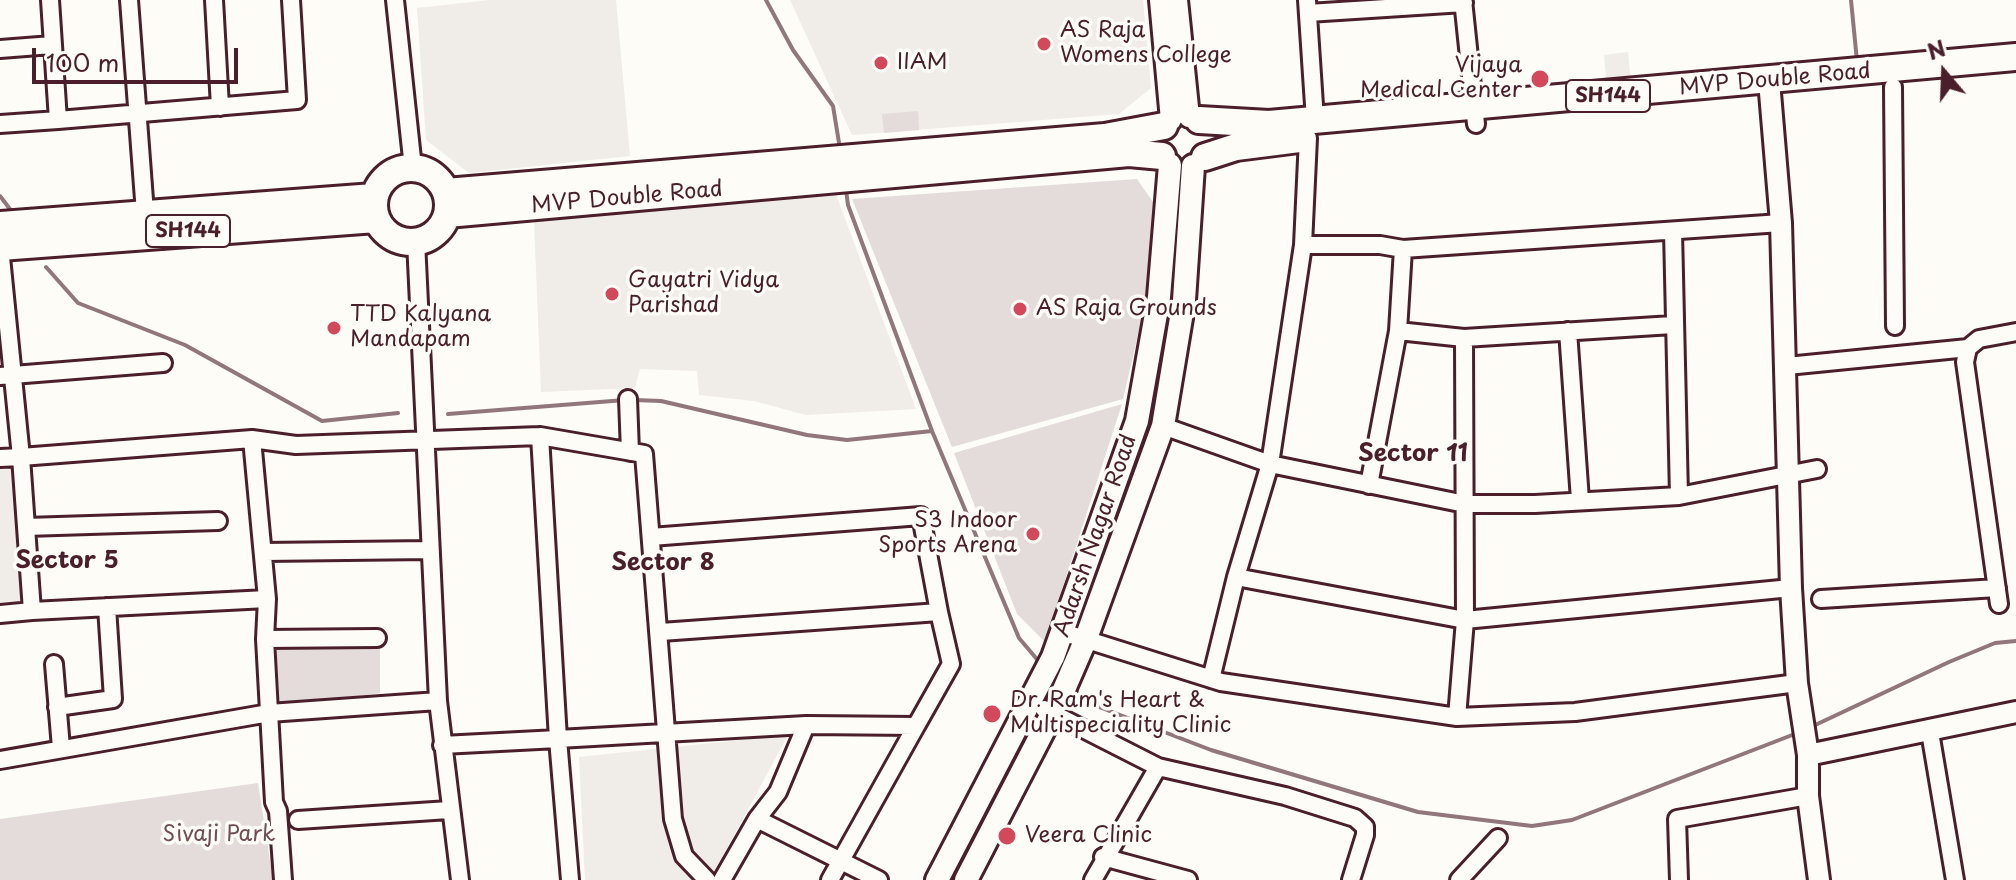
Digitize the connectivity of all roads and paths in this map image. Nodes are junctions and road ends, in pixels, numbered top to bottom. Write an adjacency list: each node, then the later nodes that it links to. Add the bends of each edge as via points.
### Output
1 (50, 0): 10 (street)
2 (129, 0): 17 (street)
3 (214, 0): 16 (street)
4 (291, 0): 16 (street, via 297,100)
5 (395, 0): 25 (street)
6 (1160, 0): 20 (street)
7 (1177, 0): 20 (street)
8 (1464, 2): 9 (street); 18 (street)
9 (1308, 7): 22 (street)
10 (52, 45): 11 (street); 19 (street)
11 (0, 49)
12 (2016, 57): 15 (main road, MVP Double Road / SH144)
13 (2016, 74): 14 (main road, MVP Double Road / SH144)
14 (1893, 87): 15 (main road, MVP Double Road / SH144); 37 (street)
15 (1770, 90): 18 (main road, MVP Double Road / SH144); 28 (street)
16 (220, 107): 17 (street)
17 (135, 114): 19 (street); 29 (street)
18 (1475, 116): 22 (main road, MVP Double Road / SH144)
19 (58, 120): 21 (street)
20 (1185, 122): 22 (main road, MVP Double Road / SH144); 23 (main road, MVP Double Road / SH144); 24 (main road, via 1209,137); 24 (main road, via 1159,136)
21 (0, 124)
22 (1312, 129): 24 (main road, MVP Double Road / SH144); 34 (street)
23 (947, 159): 24 (main road, MVP Double Road / SH144, via 1129,153); 26 (main road, MVP Double Road / SH144)
24 (1183, 161): 47 (main road, Adarsh Nagar Road, via 1184,300); 76 (main road, Adarsh Nagar Road, via 1137,421)
25 (413, 168): 26 (main road, via 433,175); 27 (main road, via 388,175)
26 (446, 203): 32 (main road, via 436,232)
27 (375, 208): 29 (main road, SH144); 32 (main road, via 392,237)
28 (1781, 223): 31 (street); 44 (street)
29 (145, 224): 30 (main road, SH144); 33 (main road, SH144)
30 (0, 225)
31 (1673, 231): 35 (street); 36 (street)
32 (416, 241): 50 (street)
33 (0, 245): 45 (street)
34 (1303, 245): 35 (street); 54 (street)
35 (1403, 249): 38 (street)
36 (1673, 325): 39 (street); 58 (street)
37 (1895, 326)
38 (1398, 331): 41 (street); 57 (street)
39 (1568, 331): 41 (street); 59 (street)
40 (2016, 332): 42 (street, via 1979,339)
41 (1464, 338): 60 (street)
42 (1968, 348): 44 (street); 69 (street, via 1965,362 1998,596)
43 (163, 363): 45 (street)
44 (1787, 366): 56 (street)
45 (6, 376): 52 (street)
46 (628, 399): 51 (street)
47 (1163, 426): 54 (street); 79 (main road, Adarsh Nagar Road)
48 (540, 436): 50 (street); 51 (street); 93 (street)
49 (252, 439): 50 (street, via 296,445); 52 (street); 65 (street)
50 (425, 441): 64 (street)
51 (630, 452): 63 (street, via 644,454)
52 (21, 457): 53 (street); 62 (street)
53 (0, 458)
54 (1270, 464): 57 (street); 66 (street)
55 (1817, 469): 56 (street)
56 (1787, 473): 58 (street); 67 (street)
57 (1369, 485): 60 (street)
58 (1679, 496): 59 (street)
59 (1580, 500): 60 (street)
60 (1465, 504): 74 (street)
61 (218, 521): 62 (street)
62 (26, 527): 71 (street)
63 (651, 537): 72 (street, via 921,516); 75 (street)
64 (429, 550): 65 (street); 83 (street)
65 (264, 552): 68 (street)
66 (1236, 577): 74 (street); 81 (street)
67 (1791, 588): 74 (street); 82 (street)
68 (267, 599): 70 (street); 78 (street)
69 (1821, 599)
70 (107, 607): 71 (street); 85 (street, via 113,699)
71 (32, 611): 73 (street)
72 (939, 612): 75 (street); 90 (street, via 951,664)
73 (0, 614)
74 (1465, 620): 88 (street)
75 (661, 632): 92 (street)
76 (1062, 632): 79 (street); 84 (main road, Adarsh Nagar Road)
77 (377, 638): 78 (street)
78 (265, 639): 87 (street)
79 (1085, 641): 81 (street); 84 (main road, Adarsh Nagar Road, via 1073,668)
80 (54, 664): 85 (street)
81 (1211, 679): 88 (street)
82 (1799, 691): 88 (street); 95 (street)
83 (438, 701): 87 (street); 94 (street)
84 (1044, 705): 98 (street); 113 (main road, Adarsh Nagar Road); 114 (main road, Adarsh Nagar Road)
85 (57, 707): 96 (street)
86 (2016, 712): 91 (street)
87 (269, 713): 96 (street); 106 (street)
88 (1457, 717)
89 (806, 725): 90 (street); 92 (street); 101 (street, via 778,792)
90 (916, 726): 105 (street)
91 (1930, 732): 95 (street); 121 (street)
92 (665, 735): 93 (street); 109 (street, via 673,819 684,856)
93 (558, 739): 94 (street); 108 (street)
94 (442, 745): 100 (street)
95 (1807, 747): 99 (street)
96 (61, 748): 97 (street)
97 (0, 760)
98 (1158, 767): 104 (street); 117 (street, via 1355,818 1365,827 1365,835)
99 (1808, 796): 119 (street, via 1677,819); 120 (street)
100 (449, 810): 102 (street); 107 (street)
101 (757, 819): 105 (street); 110 (street)
102 (298, 820)
103 (1498, 838): 118 (street)
104 (1103, 857): 115 (street); 116 (street)
105 (841, 860): 111 (street); 112 (street)
106 (283, 880)
107 (460, 880)
108 (570, 880)
109 (707, 880)
110 (722, 880)
111 (830, 880)
112 (879, 880)
113 (937, 880)
114 (966, 880)
115 (1093, 880)
116 (1188, 880)
117 (1351, 880)
118 (1459, 880)
119 (1679, 880)
120 (1819, 880)
121 (1955, 880)

